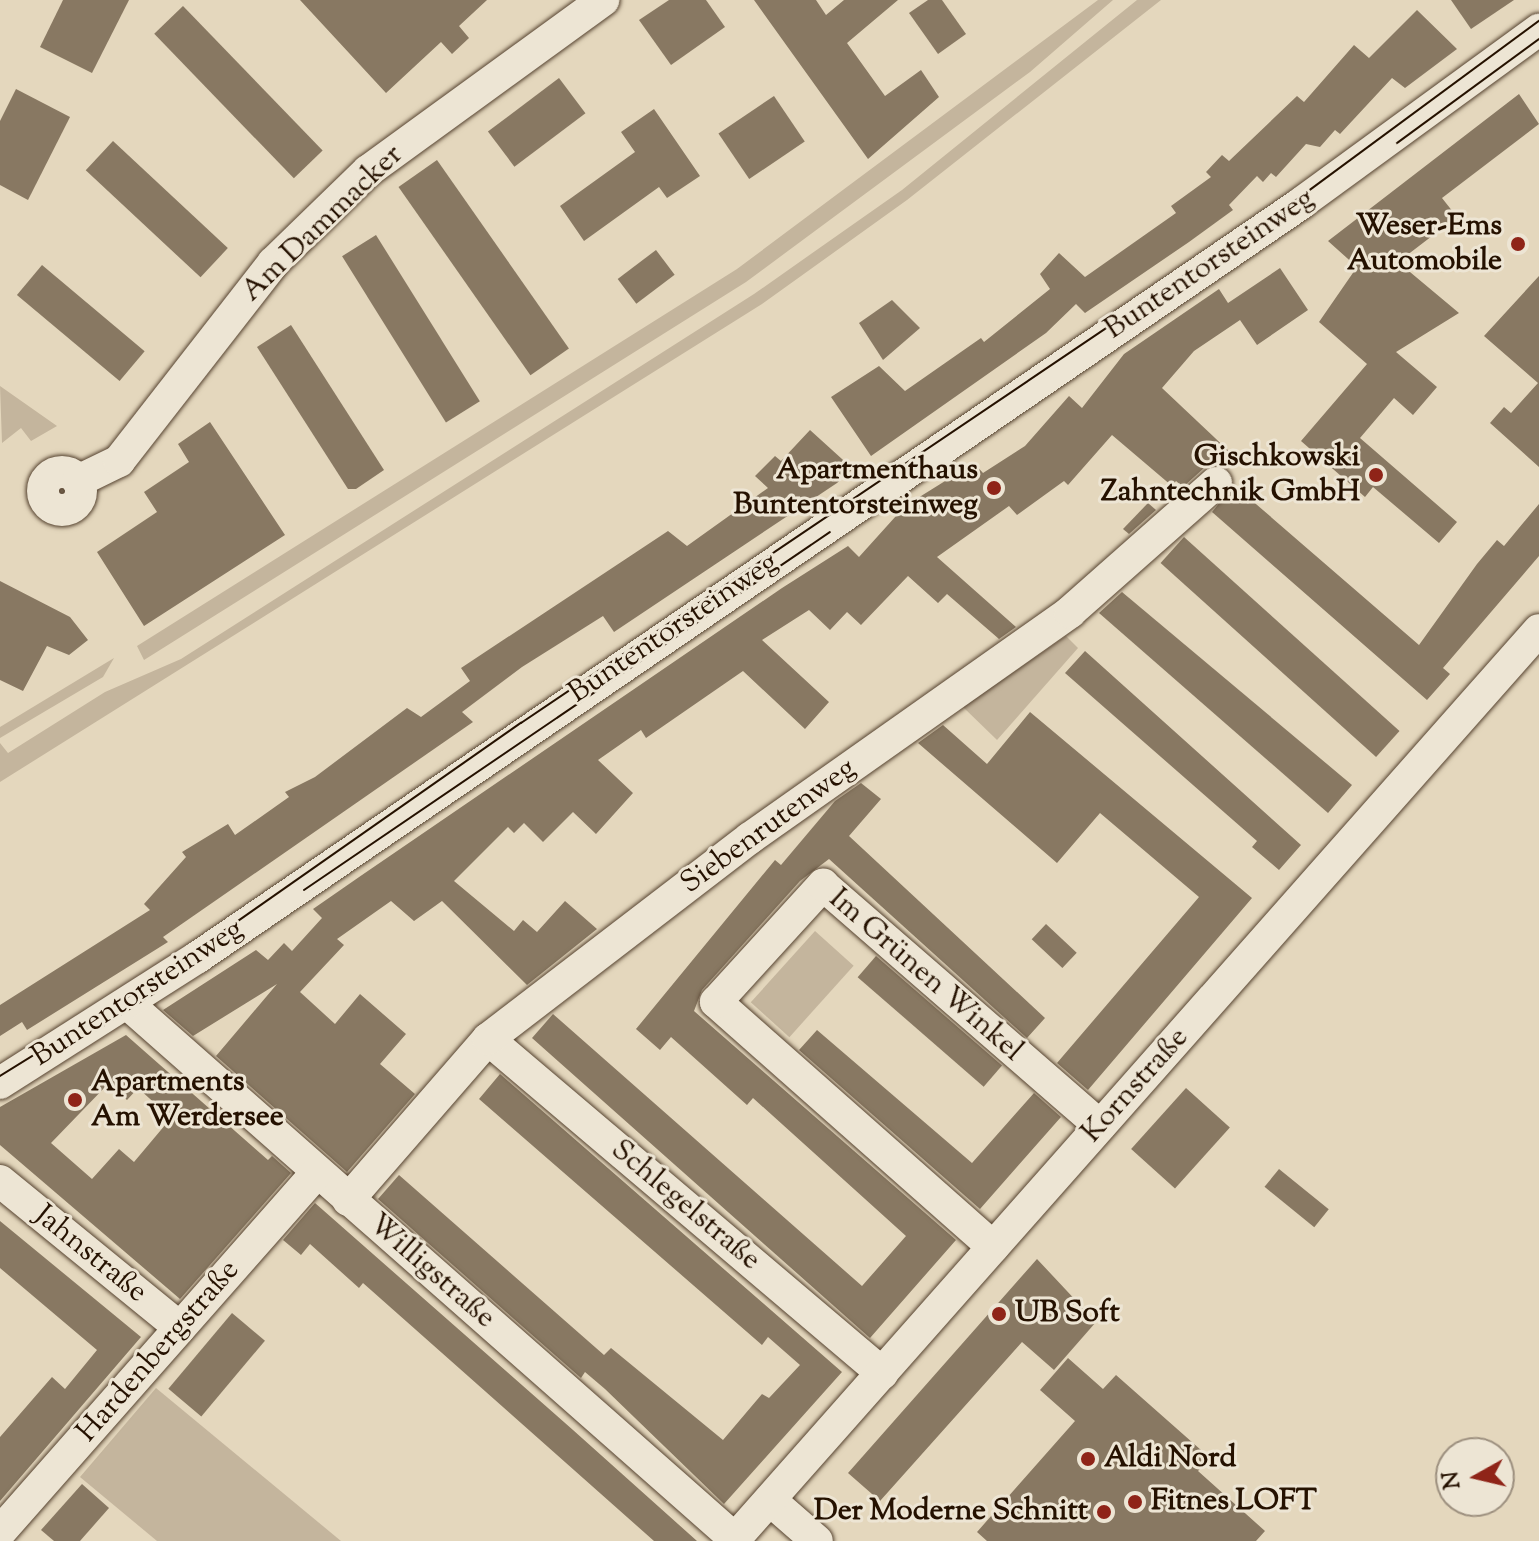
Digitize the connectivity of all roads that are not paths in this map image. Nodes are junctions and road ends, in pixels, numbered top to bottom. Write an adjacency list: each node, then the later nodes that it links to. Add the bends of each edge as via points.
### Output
1 (603, 0): 3 (street, Am Dammacker, via 368,171 273,263 119,461)
2 (1539, 30): 6 (street, Buntentorsteinweg, via 1352,168)
3 (78, 481)
4 (1216, 483): 7 (street, Siebenrutenweg, via 1070,612 750,838)
5 (1539, 630): 9 (street, Kornstraße)
6 (128, 1004): 8 (street, Buntentorsteinweg); 10 (street, Willigstraße)
7 (488, 1039): 12 (street, Siebenrutenweg); 15 (street, Schlegelstraße)
8 (0, 1083)
9 (1100, 1126): 13 (street, Kornstraße); 13 (street, Im Grünen Winkel, via 823,885 716,1002)
10 (317, 1172): 12 (street, Willigstraße); 14 (street, Hardenbergstraße)
11 (0, 1181): 14 (street, Jahnstraße)
12 (348, 1200): 18 (street, Willigstraße)
13 (993, 1247): 15 (street, Kornstraße)
14 (180, 1328): 17 (street, Hardenbergstraße)
15 (882, 1373): 16 (street, Kornstraße)
16 (770, 1500): 18 (street, Kornstraße); 19 (street)
17 (10, 1533)
18 (734, 1540)
19 (817, 1541)

